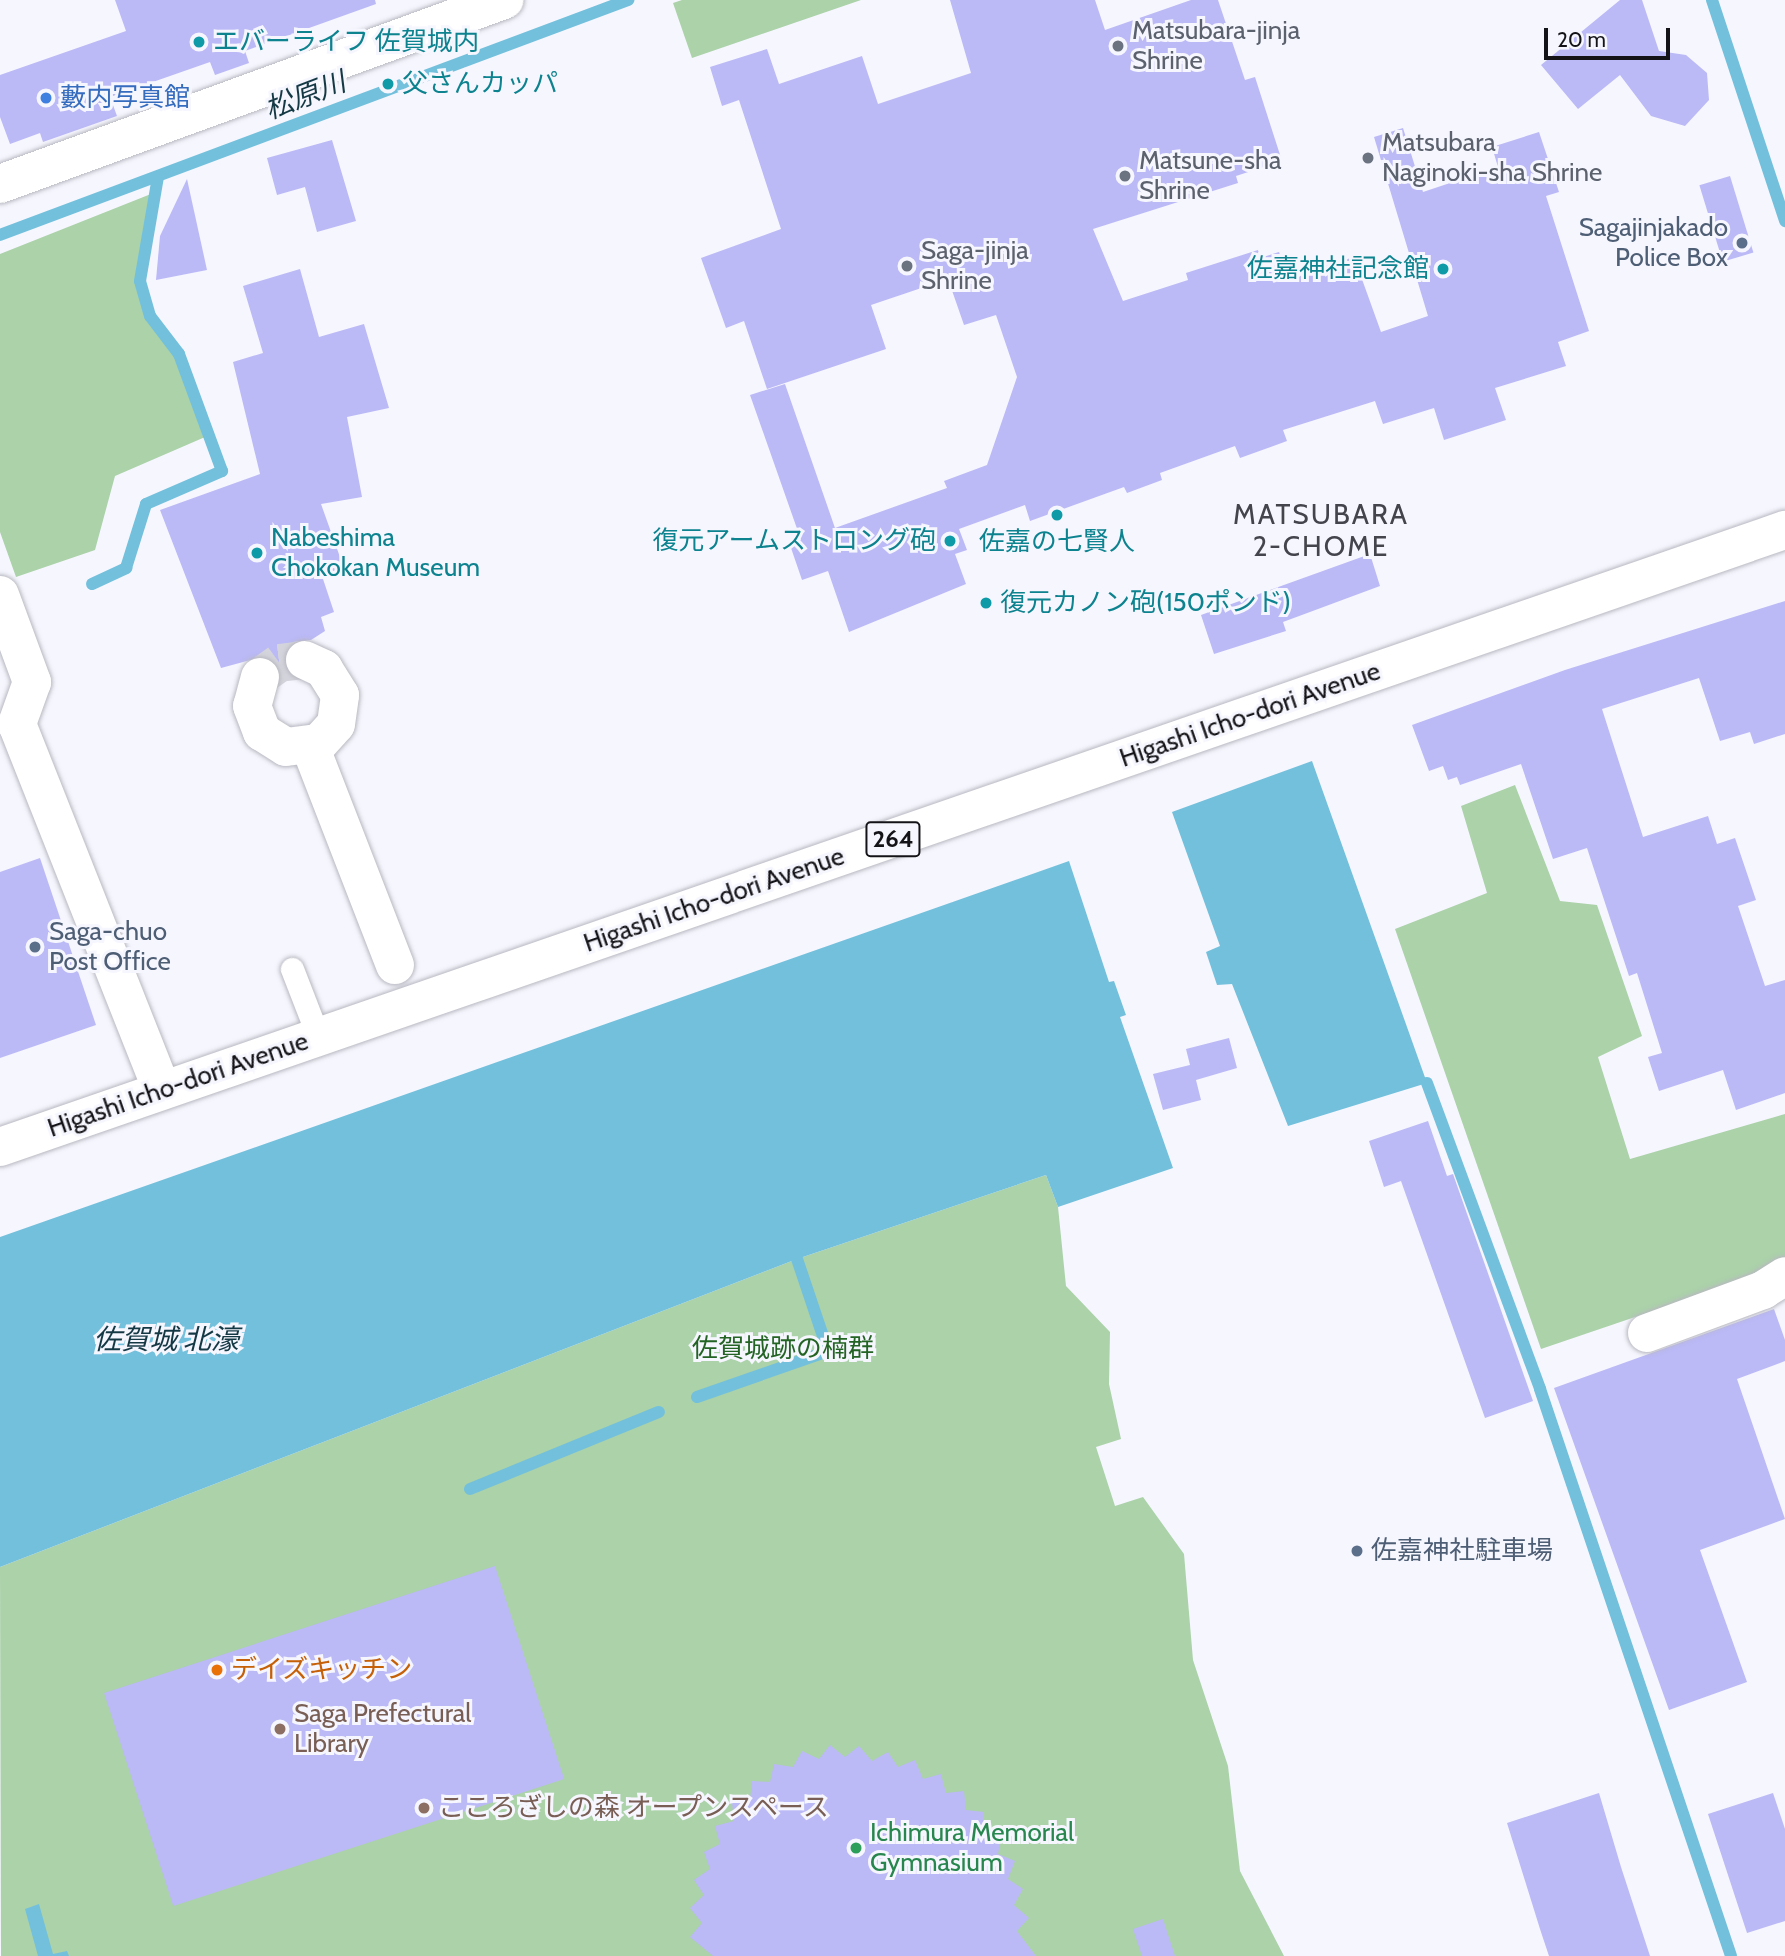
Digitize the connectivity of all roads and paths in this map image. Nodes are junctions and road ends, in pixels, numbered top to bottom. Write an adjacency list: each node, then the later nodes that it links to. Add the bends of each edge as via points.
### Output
1 (504, 0): 2 (main road)
2 (0, 184)
3 (1785, 530): 10 (main road, Higashi Icho-dori Avenue / 264)
4 (0, 595): 11 (main road, via 33,682 17,724)
5 (305, 660): 7 (main road, via 324,669 340,695 336,724)
6 (260, 677): 7 (main road, via 251,706 262,732 286,747)
7 (310, 747): 8 (main road)
8 (395, 965)
9 (292, 970): 10 (lane)
10 (318, 1036): 11 (main road, Higashi Icho-dori Avenue / 264)
11 (162, 1090): 12 (main road, Higashi Icho-dori Avenue / 264)
12 (0, 1147)
13 (1782, 1289): 14 (main road)
14 (1647, 1333)

